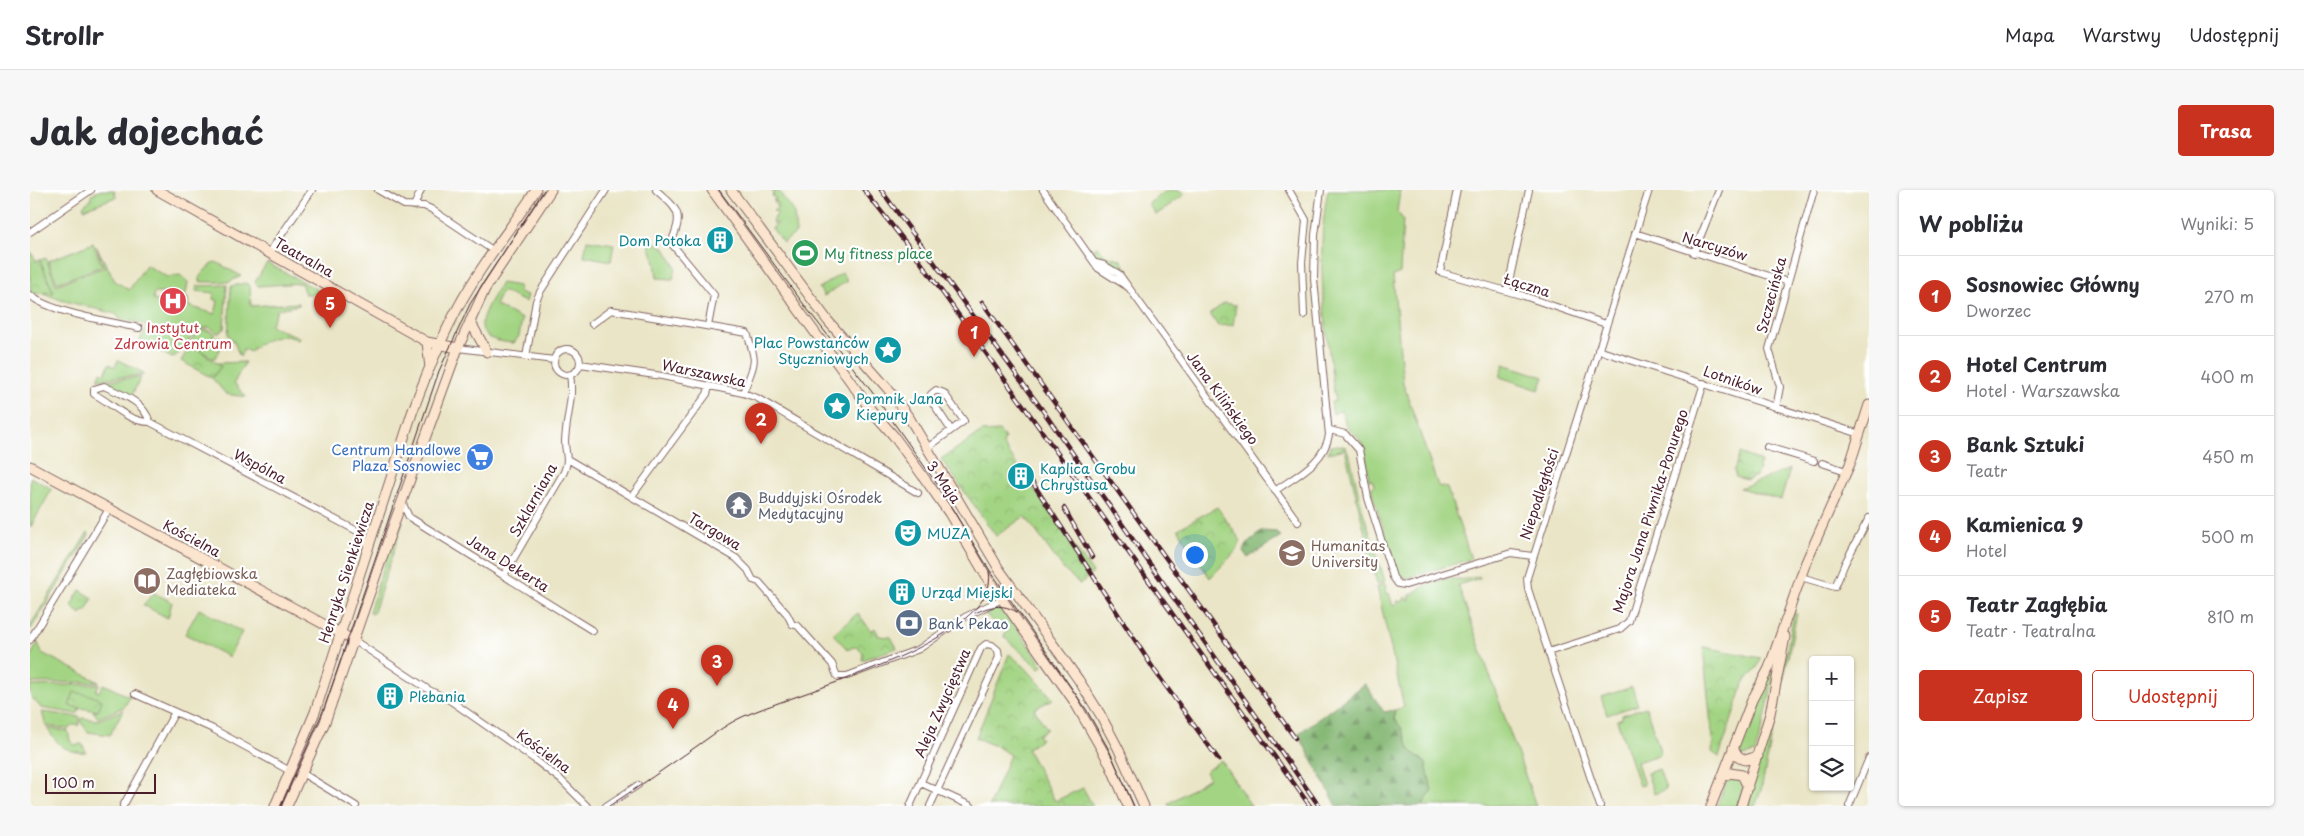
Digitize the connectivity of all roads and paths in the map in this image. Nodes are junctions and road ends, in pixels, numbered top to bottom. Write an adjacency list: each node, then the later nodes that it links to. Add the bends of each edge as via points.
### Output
1 (91, 190): 21 (street)
2 (312, 190): 25 (street)
3 (378, 190): 20 (street, via 404,205)
4 (421, 190): 20 (street)
5 (536, 190): 23 (main road, Henryka Sienkiewicza)
6 (551, 190): 30 (main road, via 498,268)
7 (606, 190): 40 (street, via 540,292)
8 (656, 190): 33 (street, via 678,215 679,222 671,243 714,295)
9 (712, 190): 76 (main road, 3 Maja, via 871,410 920,472)
10 (731, 190): 55 (main road, 3 Maja, via 828,321 888,389)
11 (1043, 190): 61 (street, Jana Kilińskiego, via 1096,263 1119,274)
12 (1288, 190): 29 (street, via 1306,220 1302,263)
13 (1321, 190): 52 (street, via 1314,279)
14 (1457, 190): 27 (street, Łączna, via 1440,272)
15 (1529, 190): 27 (street)
16 (1649, 190): 22 (street, Niepodległości)
17 (1719, 190): 24 (street)
18 (1814, 190): 26 (street, Szczecińska)
19 (163, 191): 25 (main road, Teatralna)
20 (414, 206): 23 (street, via 431,209)
21 (30, 232)
22 (1635, 233): 24 (street, Narcyzów); 32 (street, Niepodległości)
23 (494, 251): 36 (main road, Henryka Sienkiewicza, via 472,283)
24 (1694, 252): 26 (street, Narcyzów)
25 (269, 253): 35 (main road, Teatralna)
26 (1788, 282): 49 (street, Szczecińska, via 1769,349 1780,387)
27 (1507, 291): 32 (street, Łączna)
28 (30, 295): 34 (street, via 58,308)
29 (1304, 315)
30 (470, 321): 37 (main road); 39 (main road)
31 (592, 324): 33 (street, via 611,310)
32 (1606, 324): 38 (street, Niepodległości)
33 (708, 326): 47 (street, via 748,333 755,363)
34 (138, 328)
35 (427, 342): 36 (main road, Teatralna); 43 (main road)
36 (440, 346): 37 (main road, Teatralna); 43 (main road, Henryka Sienkiewicza)
37 (458, 348): 39 (street); 64 (main road)
38 (1598, 350): 45 (street, Lotników); 73 (street, Niepodległości)
39 (487, 352): 40 (street)
40 (526, 357): 41 (street)
41 (554, 360): 42 (street, via 558,352 568,349 576,353); 44 (street, via 558,372)
42 (580, 364): 44 (street); 46 (street, Warszawska, via 662,376)
43 (430, 368): 70 (main road, Henryka Sienkiewicza)
44 (570, 375): 56 (street, Szklarniana, via 572,394 565,443)
45 (1704, 383): 49 (street, Lotników); 82 (street, Majora Jana Piwnika-Ponurego, via 1627,624 1614,632)
46 (709, 387): 47 (street, Warszawska); 63 (street)
47 (743, 393): 62 (street, Warszawska)
48 (1869, 405): 53 (main road)
49 (1776, 408): 53 (street, Lotników)
50 (150, 422): 50 (street, Wspólna, via 138,403 104,386 94,389 94,394 108,401 116,410 140,422); 71 (street, Wspólna)
51 (951, 430): 51 (street, via 964,420 944,393 936,390 931,394 931,400); 55 (street)
52 (1330, 430): 61 (street, via 1325,448 1317,460); 73 (street, via 1346,434 1358,450 1370,504 1398,584 1408,584 1514,552)
53 (1860, 434): 60 (main road)
54 (1767, 447): 57 (street)
55 (927, 448): 106 (main road, 3 Maja, via 1003,575 1100,714)
56 (569, 460): 63 (street, Targowa); 74 (street, Szklarniana)
57 (1814, 461)
58 (1822, 463): 60 (street)
59 (30, 466): 65 (main road, Kościelna)
60 (1846, 472): 75 (main road)
61 (1275, 490): 68 (street, Jana Kilińskiego)
62 (918, 493)
63 (632, 496): 76 (street, Targowa, via 742,562 753,580 759,582 792,624 798,626 832,664 837,676 847,676 919,648 965,617)
64 (402, 501): 66 (street); 69 (main road)
65 (109, 509): 79 (main road, Kościelna); 80 (street)
66 (409, 517): 69 (street); 74 (street, Jana Dekerta)
67 (1869, 518): 75 (street, via 1835,587)
68 (1298, 522)
69 (394, 523): 81 (main road)
70 (375, 528): 71 (street); 72 (main road, Henryka Sienkiewicza)
71 (358, 532): 72 (street)
72 (368, 548): 79 (main road, Henryka Sienkiewicza)
73 (1532, 556): 82 (street, Niepodległości, via 1527,586)
74 (504, 575): 78 (street, Jana Dekerta)
75 (1801, 576): 77 (main road)
76 (1002, 599): 105 (main road, 3 Maja, via 1086,719)
77 (1789, 613): 85 (main road, via 1769,668); 86 (main road, via 1770,714)
78 (593, 631)
79 (341, 633): 81 (main road, Kościelna); 88 (main road, Henryka Sienkiewicza, via 308,731)
80 (30, 640)
81 (355, 641): 89 (main road); 100 (street, Kościelna, via 534,758)
82 (1548, 652): 107 (street, Niepodległości)
83 (136, 694): 84 (street)
84 (175, 712): 88 (street); 96 (street)
85 (1733, 748): 86 (main road, via 1745,760); 90 (main road)
86 (1758, 756): 93 (main road)
87 (1869, 758): 109 (street)
88 (290, 771): 97 (main road, Henryka Sienkiewicza)
89 (302, 773): 98 (main road); 99 (street)
90 (1723, 777): 93 (main road, via 1742,774); 108 (main road)
91 (921, 783): 94 (street); 94 (street, Aleja Zwycięstwa, via 981,648 986,644 993,645 999,657); 102 (street, Aleja Zwycięstwa)
92 (638, 785): 101 (street)
93 (1748, 787): 95 (main road)
94 (937, 791): 103 (street, Aleja Zwycięstwa); 104 (street)
95 (1744, 804)
96 (123, 806)
97 (275, 806)
98 (287, 806)
99 (356, 806)
100 (587, 806)
101 (606, 806)
102 (910, 806)
103 (930, 806)
104 (971, 806)
105 (1128, 806)
106 (1144, 806)
107 (1600, 806)
108 (1711, 806)
109 (1849, 806)

